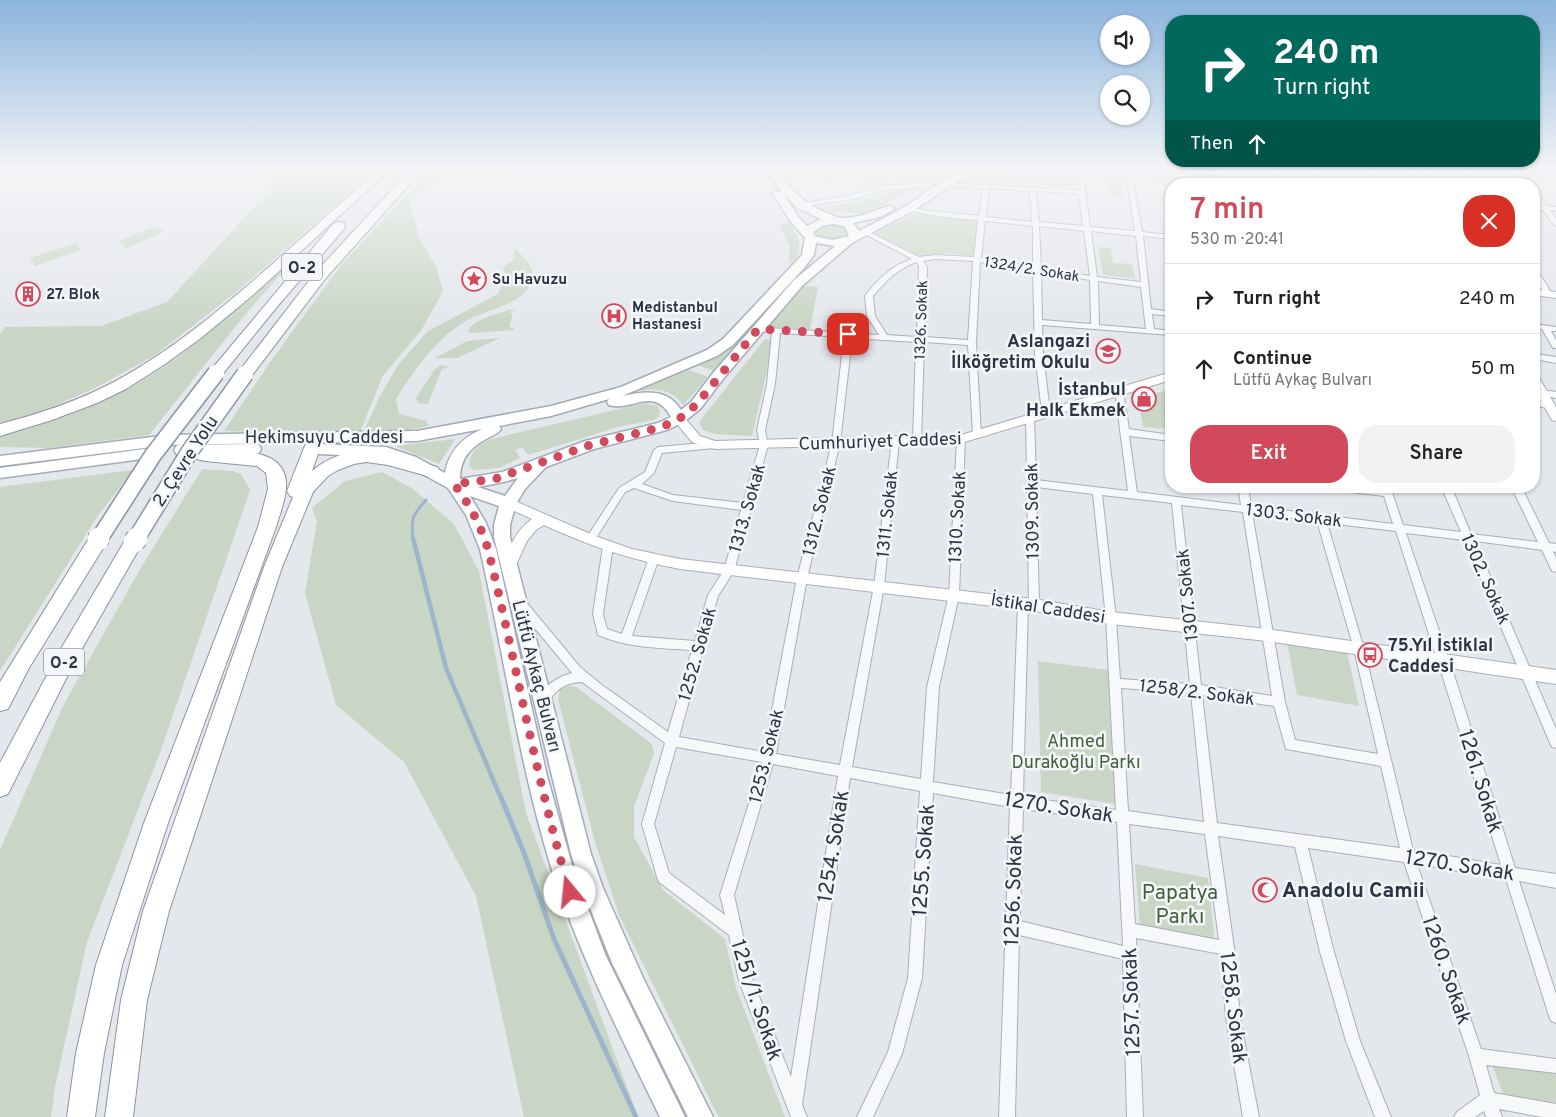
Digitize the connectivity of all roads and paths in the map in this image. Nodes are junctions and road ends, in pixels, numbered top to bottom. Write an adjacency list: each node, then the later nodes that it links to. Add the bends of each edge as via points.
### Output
1 (328, 220): 53 (highway, via 179,350 96,397)
2 (346, 220): 115 (highway, 2. Çevre Yolu / O-2, bridge, via 312,256 153,455 26,655)
3 (371, 220): 90 (highway, 2. Çevre Yolu / O-2, bridge, via 320,276 245,374 190,451)
4 (795, 220): 15 (main road)
5 (843, 220): 11 (main road)
6 (888, 220): 17 (main road)
7 (982, 220): 19 (street)
8 (1005, 220): 12 (street)
9 (1087, 220): 13 (street)
10 (1137, 220): 14 (street)
11 (839, 221): 15 (main road, via 814,224); 17 (main road, via 853,229)
12 (1036, 223): 13 (street); 20 (street)
13 (1088, 228): 14 (street); 21 (street)
14 (1139, 233): 16 (street); 23 (street)
15 (809, 235): 17 (main road, via 832,243); 47 (main road, via 804,260 720,348 626,390)
16 (1165, 235)
17 (856, 237): 18 (street, 1326. Sokak); 31 (main road, Lütfü Aykaç Bulvarı, via 806,276)
18 (919, 260): 19 (street, 1324/2. Sokak, via 946,257); 37 (street, 1324/2. Sokak, via 907,263 884,278 869,296 871,316); 38 (street, 1326. Sokak, via 922,267)
19 (977, 260): 20 (street, 1324/2. Sokak); 39 (street)
20 (1037, 270): 21 (street, 1324/2. Sokak); 27 (street)
21 (1094, 279): 23 (street, 1324/2. Sokak); 29 (street)
22 (1540, 279): 24 (street)
23 (1145, 285): 25 (street)
24 (1552, 295)
25 (1149, 311): 26 (street); 34 (street)
26 (1165, 313)
27 (1038, 322): 29 (street); 48 (street)
28 (1540, 327): 30 (street)
29 (1095, 328): 34 (street)
30 (1544, 328): 32 (street); 40 (street)
31 (758, 329): 33 (street); 52 (main road, Lütfü Aykaç Bulvarı, via 696,405)
32 (1556, 329)
33 (776, 330): 36 (street); 63 (street, 1313. Sokak, via 761,430)
34 (1150, 331): 35 (street)
35 (1165, 332)
36 (848, 334): 37 (street); 61 (street, 1312. Sokak)
37 (884, 336): 38 (street)
38 (920, 338): 39 (street); 59 (street, 1326. Sokak)
39 (972, 343): 55 (street)
40 (1556, 346)
41 (1540, 358): 42 (street)
42 (1556, 360)
43 (1165, 378): 45 (main road, Cumhuriyet Caddesi)
44 (1540, 390): 46 (main road)
45 (1120, 391): 48 (main road, Cumhuriyet Caddesi); 54 (street)
46 (1552, 400): 51 (main road)
47 (551, 411): 49 (main road); 52 (main road, via 656,396 670,404)
48 (1046, 412): 50 (main road, Cumhuriyet Caddesi)
49 (527, 416): 60 (main road, Hekimsuyu Caddesi, via 417,436); 72 (main road, via 467,443 456,458 452,476)
50 (1030, 417): 55 (main road, Cumhuriyet Caddesi); 71 (street, 1309. Sokak)
51 (1556, 417)
52 (679, 419): 62 (main road, Cumhuriyet Caddesi, via 696,439); 68 (main road, Lütfü Aykaç Bulvarı, via 662,427)
53 (0, 430)
54 (1125, 432): 56 (street); 79 (street)
55 (977, 435): 57 (main road, Cumhuriyet Caddesi)
56 (1165, 437)
57 (961, 439): 59 (main road, Cumhuriyet Caddesi); 99 (street, 1310. Sokak)
58 (895, 442): 59 (main road, Cumhuriyet Caddesi); 61 (main road, Cumhuriyet Caddesi); 98 (street, 1311. Sokak)
59 (917, 442)
60 (311, 443): 64 (main road, Hekimsuyu Caddesi); 66 (main road, Hekimsuyu Caddesi, via 168,440); 69 (main road, Hekimsuyu Caddesi, via 386,452); 87 (highway)
61 (836, 443): 63 (main road, Cumhuriyet Caddesi); 97 (street, 1312. Sokak)
62 (714, 445): 63 (main road, Cumhuriyet Caddesi); 73 (street, via 658,450 652,472)
63 (764, 445): 82 (street, 1313. Sokak)
64 (182, 450): 70 (main road, Hekimsuyu Caddesi); 142 (highway, via 267,462 277,475 276,492 267,527 156,823 109,965 90,1053)
65 (0, 454): 66 (main road)
66 (47, 455): 67 (main road, Hekimsuyu Caddesi)
67 (0, 461)
68 (543, 461): 72 (main road, via 495,479); 81 (main road, Lütfü Aykaç Bulvarı, via 524,479)
69 (431, 471): 72 (main road, Hekimsuyu Caddesi); 87 (highway, via 374,457 340,461 312,478)
70 (0, 473)
71 (1031, 483): 74 (street, 1303. Sokak); 101 (street, 1309. Sokak)
72 (454, 484): 81 (main road); 144 (main road, Lütfü Aykaç Bulvarı, via 482,528 536,764 575,906 615,1002)
73 (633, 484): 82 (street, via 673,498); 89 (street, via 622,490)
74 (1098, 491): 79 (street, 1303. Sokak); 102 (street, 1257. Sokak)
75 (1244, 493): 83 (street)
76 (1387, 493): 86 (street, 1261. Sokak)
77 (1449, 493): 88 (street, 1302. Sokak)
78 (1520, 493): 92 (street)
79 (1133, 495): 80 (street, 1303. Sokak)
80 (1176, 500): 83 (street, 1303. Sokak); 103 (street, 1307. Sokak)
81 (508, 502): 85 (main road, İstikal Caddesi); 94 (main road, Lütfü Aykaç Bulvarı, via 501,528)
82 (748, 506): 96 (street, 1313. Sokak)
83 (1247, 508): 84 (street, 1303. Sokak); 104 (street)
84 (1321, 518): 86 (street, 1303. Sokak); 107 (street, 1260. Sokak)
85 (545, 519): 89 (main road, İstikal Caddesi); 94 (main road, via 532,524 522,536)
86 (1400, 528): 88 (street, 1303. Sokak); 108 (street, 1261. Sokak)
87 (287, 529): 143 (highway, via 156,911 134,1000)
88 (1466, 536): 92 (street, 1303. Sokak); 109 (street, 1302. Sokak)
89 (590, 540): 91 (main road, İstikal Caddesi)
90 (134, 542): 122 (highway, 2. Çevre Yolu / O-2, via 69,653)
91 (608, 546): 93 (main road, İstikal Caddesi); 105 (street, via 598,614 602,632)
92 (1551, 548): 95 (street)
93 (654, 558): 96 (main road, İstikal Caddesi); 105 (street)
94 (509, 565): 100 (main road, Lütfü Aykaç Bulvarı)
95 (1556, 568)
96 (729, 570): 97 (main road, İstikal Caddesi); 106 (street, 1252. Sokak, via 714,595)
97 (802, 578): 98 (main road, İstikal Caddesi); 119 (street, 1253. Sokak)
98 (879, 586): 99 (main road, İstikal Caddesi); 121 (street, 1254. Sokak)
99 (954, 595): 101 (main road, İstikal Caddesi); 123 (street, 1255. Sokak, via 933,687)
100 (519, 602): 110 (street, 1270. Sokak, via 566,660); 114 (main road, Lütfü Aykaç Bulvarı)
101 (1029, 604): 102 (main road, İstikal Caddesi); 124 (street, 1256. Sokak)
102 (1111, 618): 103 (main road, İstikal Caddesi); 112 (street, 1257. Sokak)
103 (1190, 626): 104 (main road, İstikal Caddesi); 113 (street, 1307. Sokak)
104 (1267, 635): 107 (main road, İstikal Caddesi); 116 (street)
105 (626, 638): 106 (street)
106 (698, 646): 117 (street, 1252. Sokak)
107 (1359, 649): 108 (main road, İstikal Caddesi); 120 (street, 1260. Sokak)
108 (1444, 660): 109 (main road, İstikal Caddesi); 129 (street, 1261. Sokak)
109 (1526, 672): 111 (main road, İstikal Caddesi); 118 (street, 1302. Sokak)
110 (584, 676): 114 (street, via 557,682); 117 (street, 1270. Sokak)
111 (1556, 677)
112 (1115, 683): 113 (street, 1258/2. Sokak); 125 (street, 1257. Sokak)
113 (1197, 689): 116 (street, 1258/2. Sokak); 126 (street, 1258. Sokak)
114 (542, 701): 145 (main road, Lütfü Aykaç Bulvarı, via 595,898 629,974)
115 (0, 702)
116 (1279, 702): 120 (street, via 1290,745)
117 (672, 740): 119 (street, 1270. Sokak); 133 (street, 1251/1. Sokak, via 648,824 664,877)
118 (1556, 743)
119 (769, 758): 121 (street, 1270. Sokak); 133 (street, 1253. Sokak, via 727,895)
120 (1386, 761): 128 (street, 1260. Sokak)
121 (845, 771): 123 (street, 1270. Sokak); 140 (street, 1254. Sokak)
122 (0, 786)
123 (927, 786): 124 (street, 1270. Sokak); 146 (street, 1255. Sokak, via 915,978 895,1054)
124 (1016, 802): 125 (street, 1270. Sokak); 131 (street, 1256. Sokak)
125 (1123, 817): 126 (street, 1270. Sokak); 132 (street, 1257. Sokak)
126 (1211, 829): 127 (street, 1270. Sokak); 134 (street, 1258. Sokak)
127 (1300, 843): 128 (street, 1270. Sokak); 150 (street, via 1326,952)
128 (1408, 856): 129 (street, 1270. Sokak); 137 (street, 1260. Sokak)
129 (1508, 872): 130 (street, 1270. Sokak); 136 (street, 1261. Sokak)
130 (1556, 881)
131 (1012, 926): 135 (street); 147 (street, 1256. Sokak)
132 (1128, 930): 134 (street); 135 (street, 1257. Sokak)
133 (735, 931): 140 (street, 1251/1. Sokak, via 746,981)
134 (1227, 948): 149 (street, 1258. Sokak, via 1233,1018)
135 (1128, 954): 148 (street, 1257. Sokak)
136 (1556, 1016)
137 (1476, 1056): 138 (street); 139 (street, 1260. Sokak)
138 (1556, 1066)
139 (1488, 1099): 141 (street); 151 (street); 152 (street, 1260. Sokak)
140 (797, 1112)
141 (1556, 1112)
142 (81, 1117)
143 (119, 1117)
144 (673, 1117)
145 (701, 1117)
146 (865, 1117)
147 (1007, 1117)
148 (1135, 1117)
149 (1251, 1117)
150 (1383, 1117)
151 (1462, 1117)
152 (1494, 1117)

